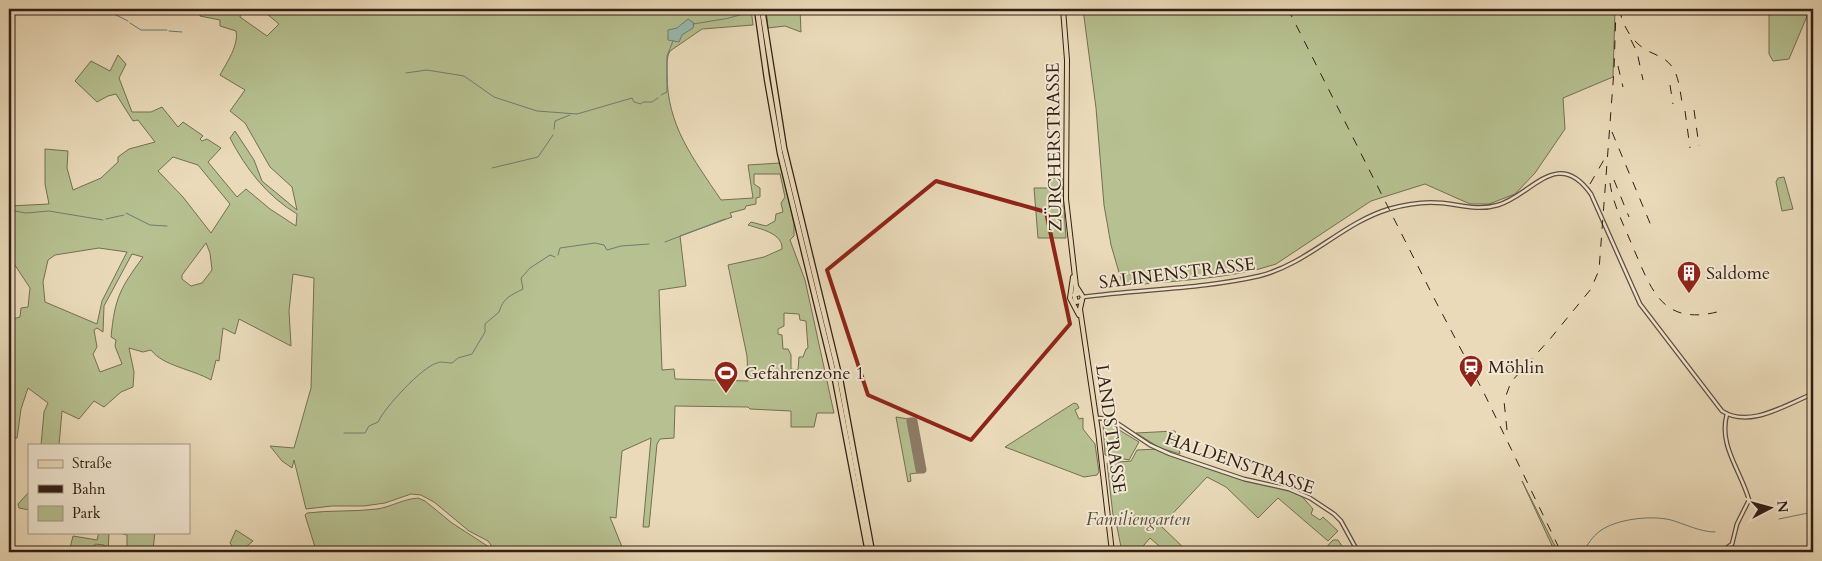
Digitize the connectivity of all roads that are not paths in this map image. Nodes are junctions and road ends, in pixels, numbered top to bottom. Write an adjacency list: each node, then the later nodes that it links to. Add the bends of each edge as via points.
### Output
1 (757, 9): 4 (highway, via 771,106)
2 (762, 9): 4 (highway, via 777,111)
3 (1063, 9): 5 (main road, ZÜRCHERSTRASSE, via 1067,60 1066,199)
4 (802, 236): 13 (highway, via 843,413); 14 (highway, via 847,413)
5 (1074, 272): 6 (main road, ZÜRCHERSTRASSE); 9 (main road, via 1070,298)
6 (1080, 296): 7 (main road); 7 (main road, via 1073,298); 8 (main road, LANDSTRASSE); 11 (street, SALINENSTRASSE, via 1259,276 1287,266 1360,220 1389,209 1427,202 1470,208 1494,206 1509,201 1544,177 1566,175 1582,182 1591,194 1633,292 1647,315 1717,406)
7 (1076, 302): 8 (main road, LANDSTRASSE)
8 (1080, 309): 9 (main road, LANDSTRASSE)
9 (1082, 322): 12 (main road, LANDSTRASSE)
10 (1813, 394): 11 (street, via 1753,417)
11 (1728, 414): 17 (street, via 1724,426 1727,442 1749,500 1737,524 1733,542)
12 (1097, 418): 15 (main road, LANDSTRASSE); 16 (street, HALDENSTRASSE, via 1111,419 1170,454 1310,498 1334,514)
13 (868, 552)
14 (872, 552)
15 (1112, 552)
16 (1358, 552)
17 (1721, 552)

